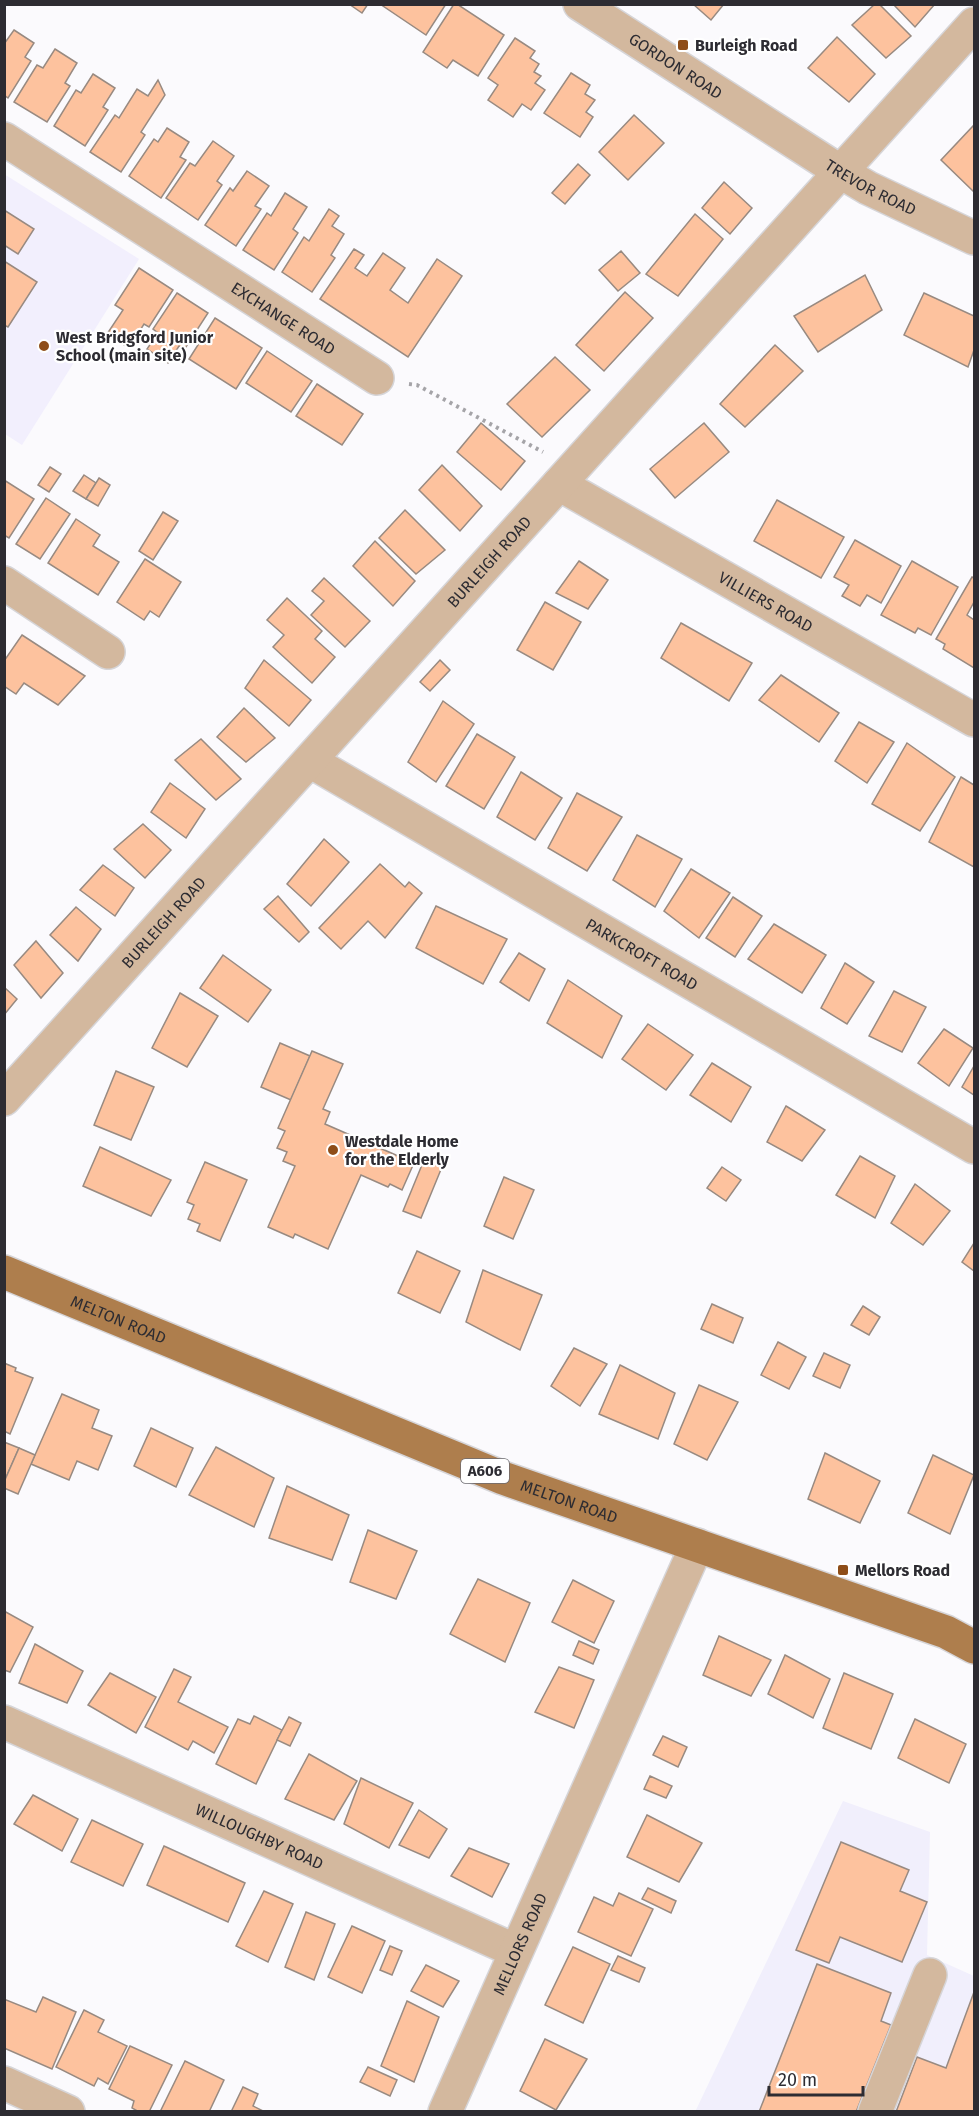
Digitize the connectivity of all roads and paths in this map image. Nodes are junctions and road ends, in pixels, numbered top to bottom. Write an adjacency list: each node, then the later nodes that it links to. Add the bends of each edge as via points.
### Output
1 (580, 4): 3 (street, GORDON ROAD)
2 (975, 24): 5 (street, BURLEIGH ROAD)
3 (773, 127): 5 (street, TREVOR ROAD)
4 (4, 140): 7 (street, EXCHANGE ROAD)
5 (841, 172): 6 (street, TREVOR ROAD); 8 (street, BURLEIGH ROAD)
6 (975, 238)
7 (377, 378): 8 (path, via 417,385 539,450)
8 (565, 478): 11 (street, VILLIERS ROAD); 12 (street, BURLEIGH ROAD)
9 (4, 583): 10 (street)
10 (108, 652)
11 (975, 720)
12 (310, 761): 13 (street, BURLEIGH ROAD); 14 (street, PARKCROFT ROAD)
13 (4, 1099)
14 (975, 1147)
15 (4, 1272): 16 (main road, MELTON ROAD / A606, via 503,1478)
16 (697, 1545): 17 (main road, MELTON ROAD / A606, via 946,1632); 19 (street, MELLORS ROAD)
17 (975, 1647)
18 (4, 1722): 19 (street, WILLOUGHBY ROAD)
19 (516, 1951): 23 (street, MELLORS ROAD)
20 (930, 1975): 24 (street)
21 (4, 2083): 22 (street)
22 (68, 2112)
23 (445, 2112)
24 (875, 2112)

